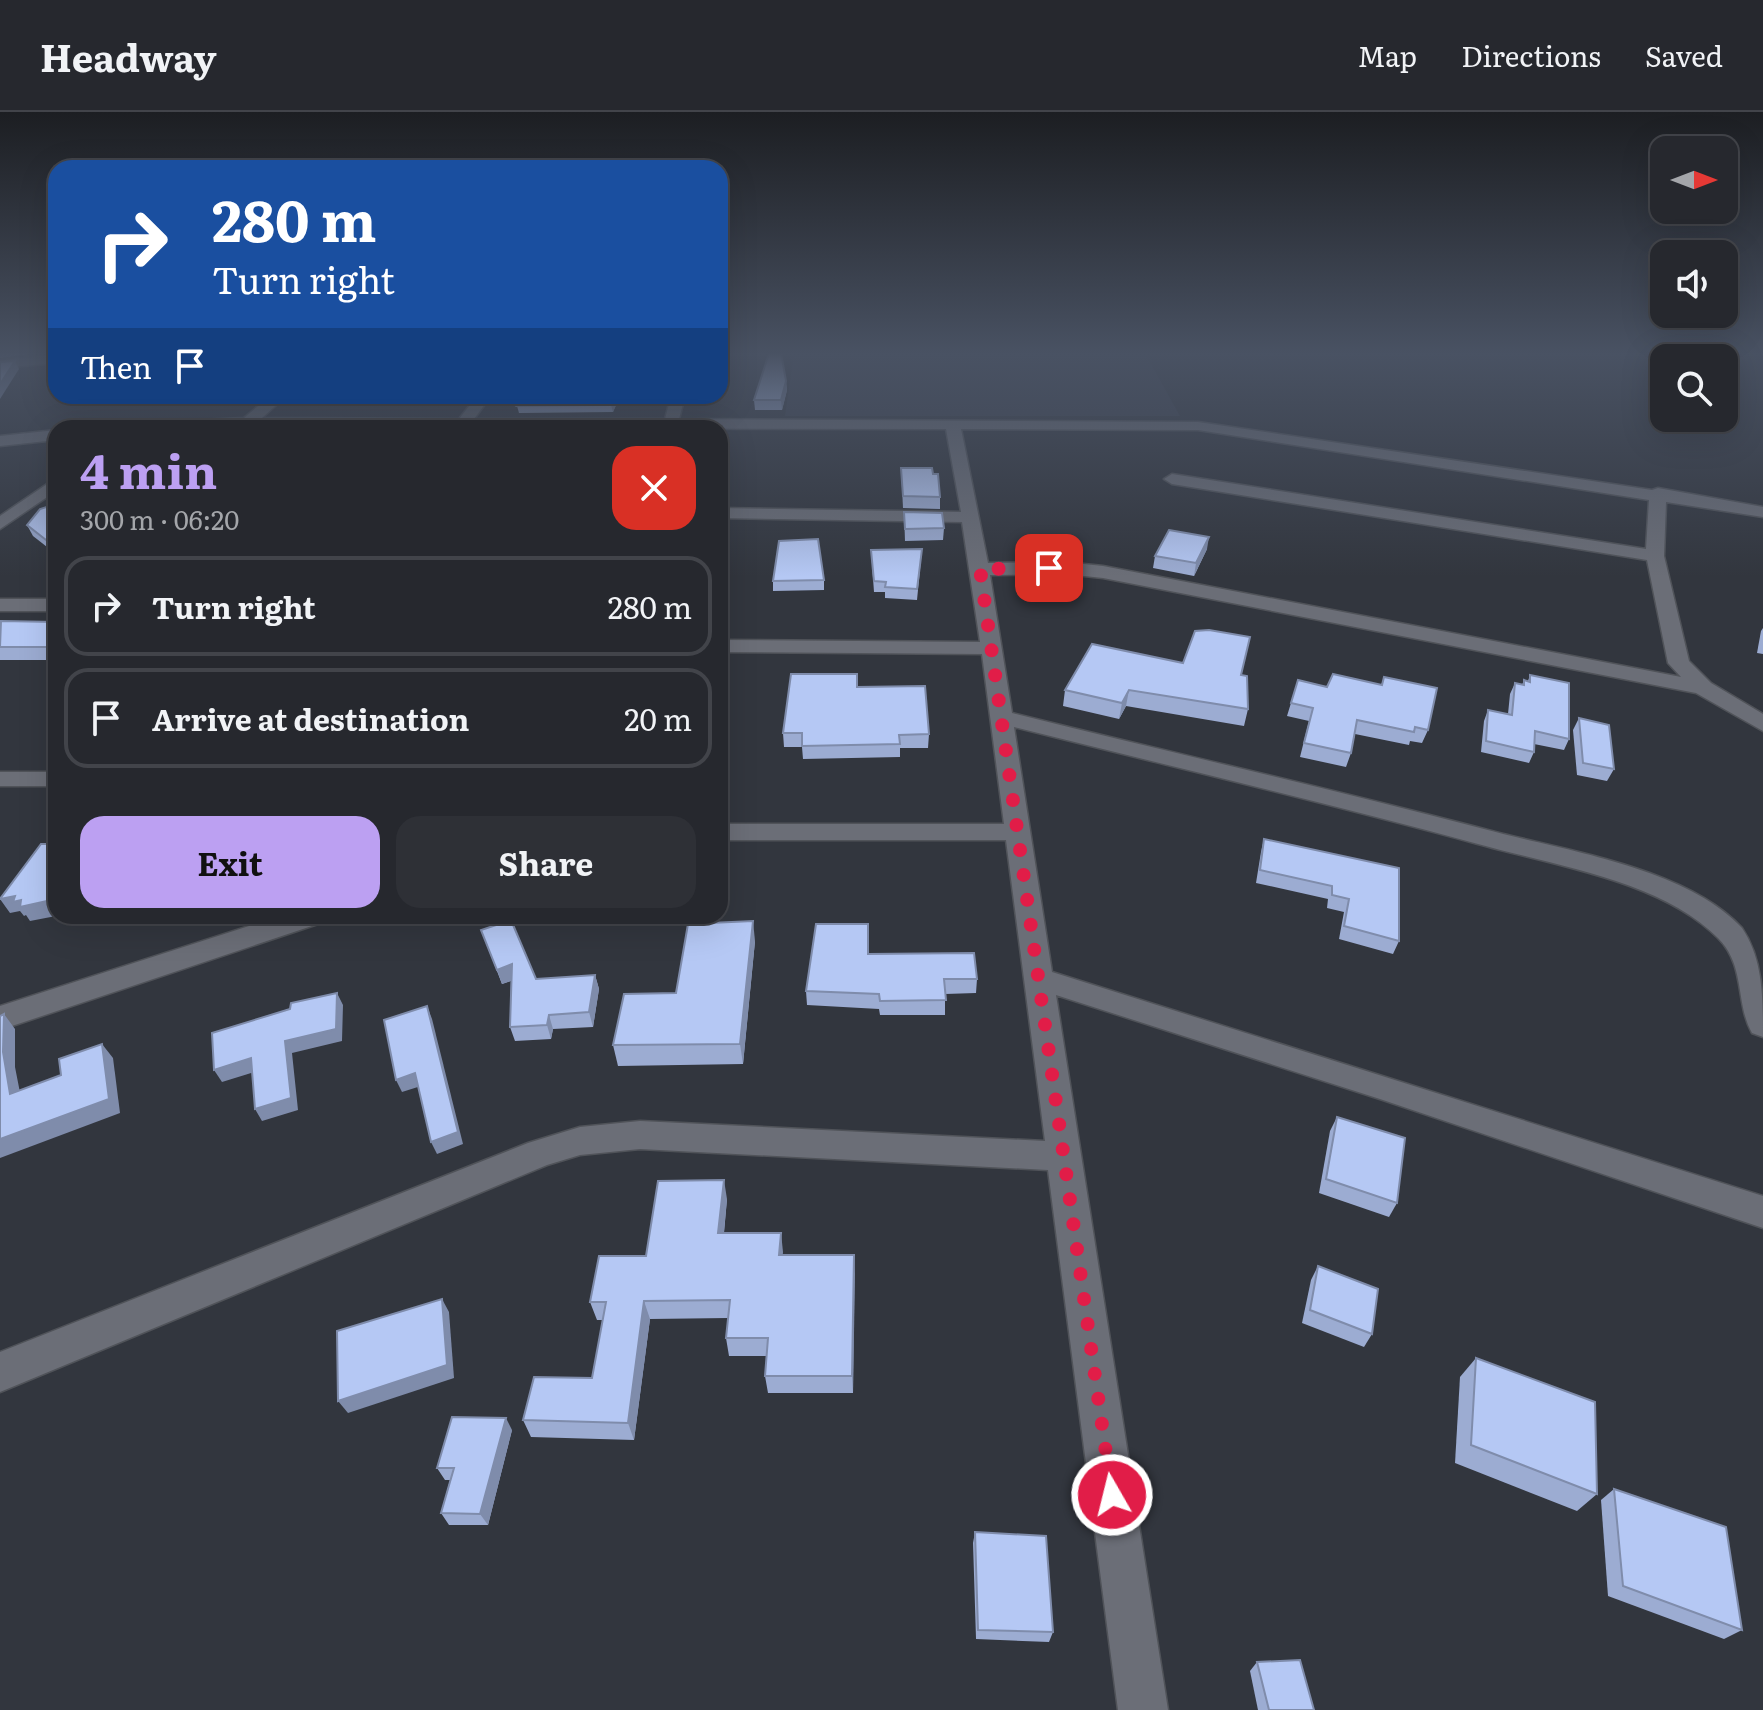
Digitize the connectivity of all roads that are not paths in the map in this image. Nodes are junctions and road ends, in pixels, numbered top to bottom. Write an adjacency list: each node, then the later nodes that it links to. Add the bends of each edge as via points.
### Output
1 (954, 428): 10 (street)
2 (1209, 428): 7 (street)
3 (48, 436): 4 (street)
4 (0, 441)
5 (1172, 479): 12 (street)
6 (48, 490): 11 (street)
7 (1658, 493): 8 (street); 12 (street)
8 (1763, 512)
9 (728, 513): 10 (street)
10 (971, 517): 13 (street)
11 (0, 524)
12 (1655, 556): 18 (street, via 1679,663)
13 (980, 569): 17 (street); 18 (street, via 1103,572)
14 (0, 605): 15 (street)
15 (48, 605)
16 (728, 646): 17 (street)
17 (990, 648): 19 (street)
18 (1703, 688): 20 (street)
19 (1000, 717): 24 (street); 28 (street, via 1458,830 1668,894 1720,924 1742,947 1756,973)
20 (1763, 724)
21 (0, 779): 22 (street)
22 (48, 779)
23 (728, 832): 24 (street)
24 (1016, 832): 26 (street)
25 (287, 924): 27 (street)
26 (1037, 978): 29 (street); 30 (street)
27 (0, 1018)
28 (1763, 1025)
29 (1063, 1156): 31 (street, via 640,1135 580,1141); 32 (street)
30 (1763, 1212)
31 (0, 1372)
32 (1143, 1710)

